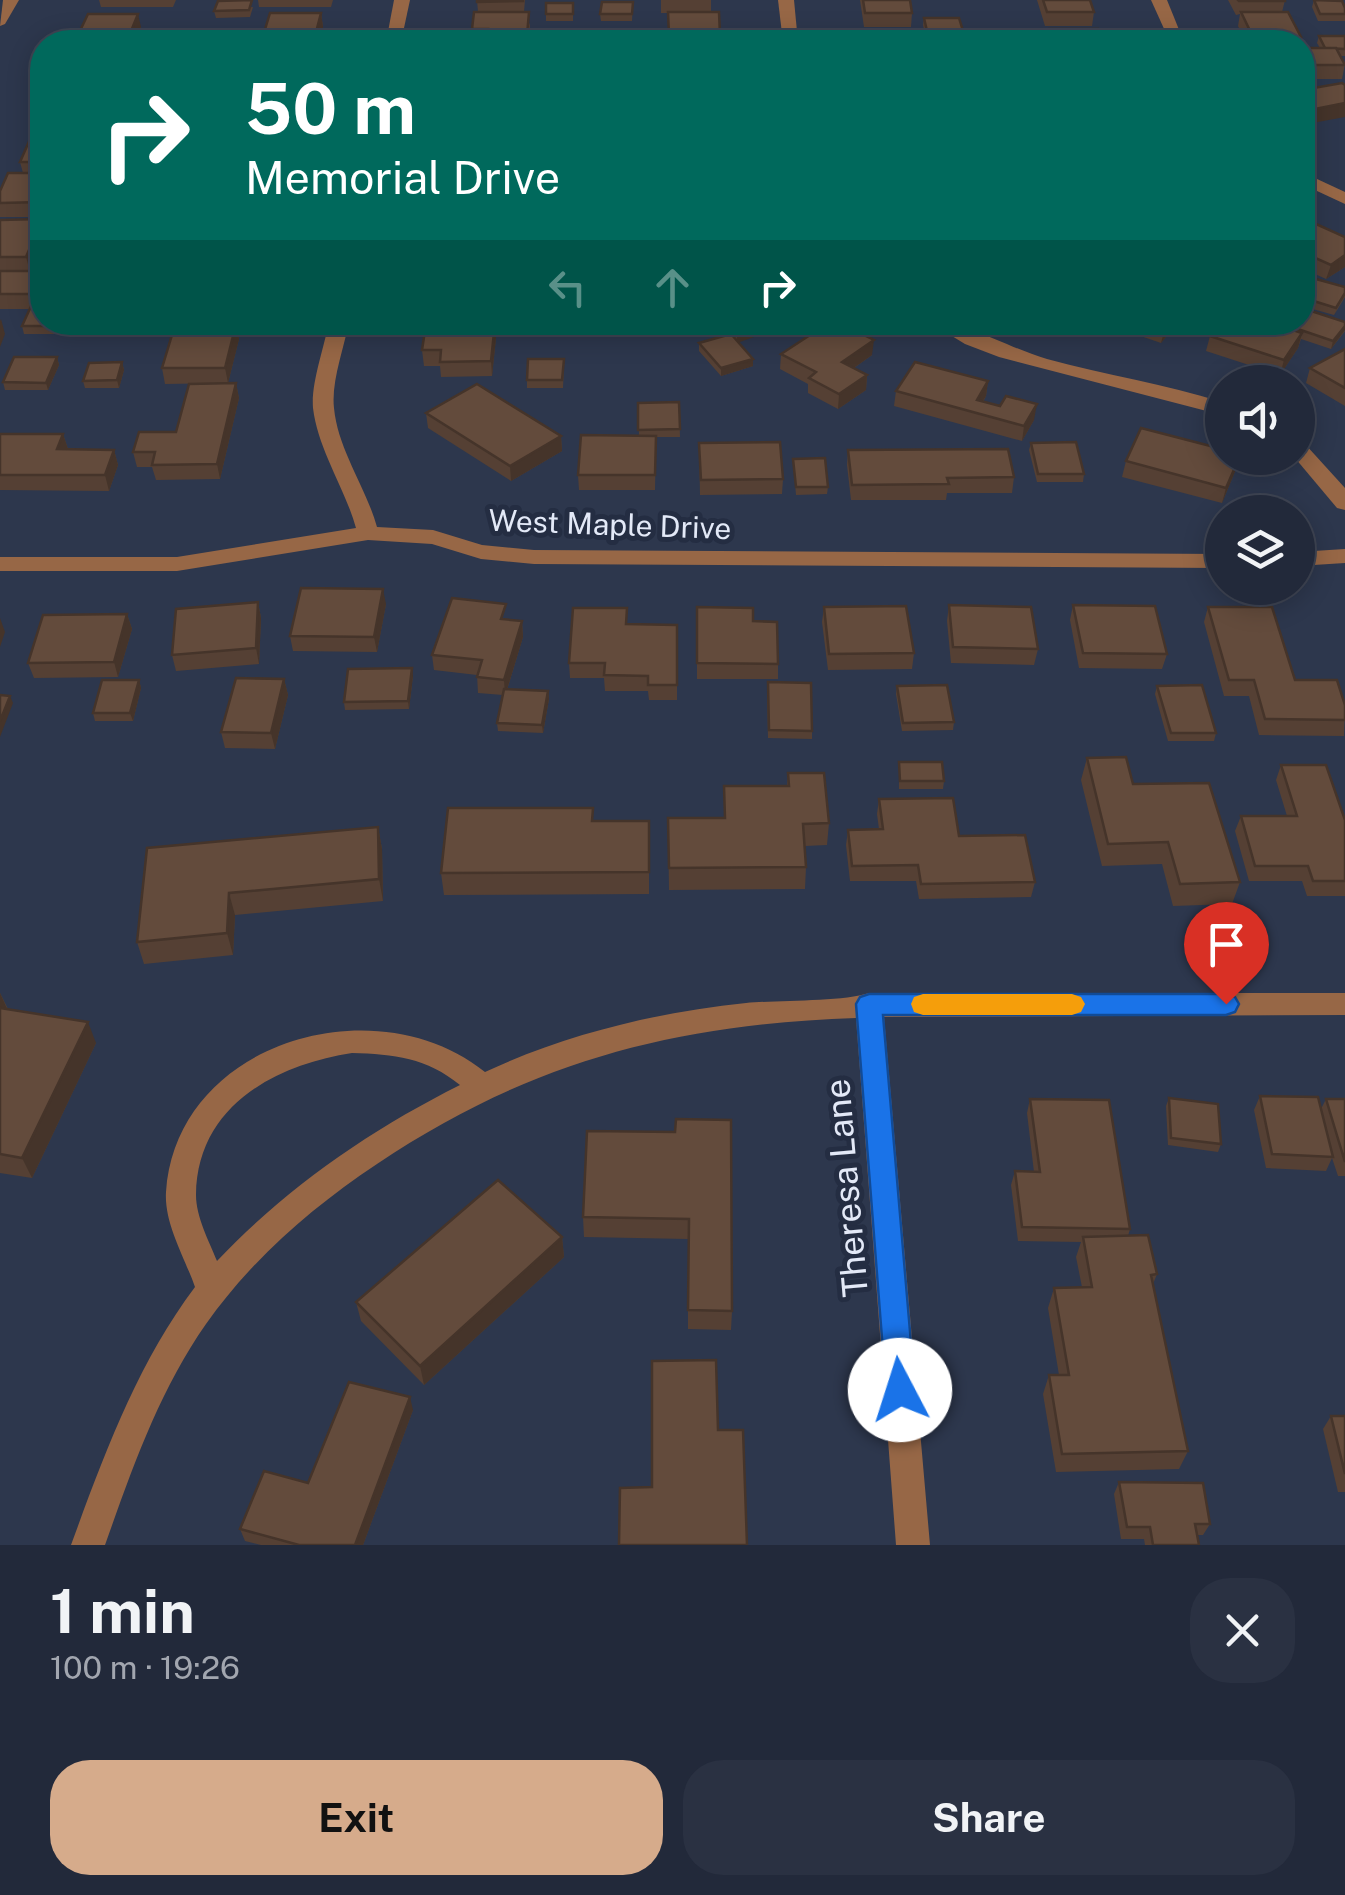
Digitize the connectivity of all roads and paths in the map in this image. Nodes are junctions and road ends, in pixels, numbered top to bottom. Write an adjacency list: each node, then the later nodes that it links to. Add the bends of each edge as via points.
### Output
1 (11, 0): 5 (street)
2 (402, 0): 6 (street)
3 (786, 0): 7 (street)
4 (1159, 0): 8 (street)
5 (0, 20)
6 (396, 30)
7 (789, 30)
8 (1171, 30)
9 (1315, 184): 10 (street)
10 (1345, 199)
11 (336, 335): 16 (street, via 322,406)
12 (958, 335): 13 (street, via 1062,372)
13 (1205, 405)
14 (1315, 465): 15 (street)
15 (1345, 503)
16 (368, 532): 19 (street, West Maple Drive, via 433,537 534,558); 20 (street, West Maple Drive, via 176,564)
17 (1345, 556): 18 (street)
18 (1315, 558)
19 (1205, 561)
20 (0, 564)
21 (869, 1004): 22 (street); 23 (street, via 760,1010 655,1028 556,1054); 26 (street, Theresa Lane)
22 (1345, 1004)
23 (480, 1084): 24 (street, via 385,1138 286,1213); 24 (street, via 438,1054 379,1041 325,1042 254,1068 206,1112 185,1158 181,1198)
24 (212, 1290): 25 (street, via 154,1383)
25 (88, 1545)
26 (913, 1545)

